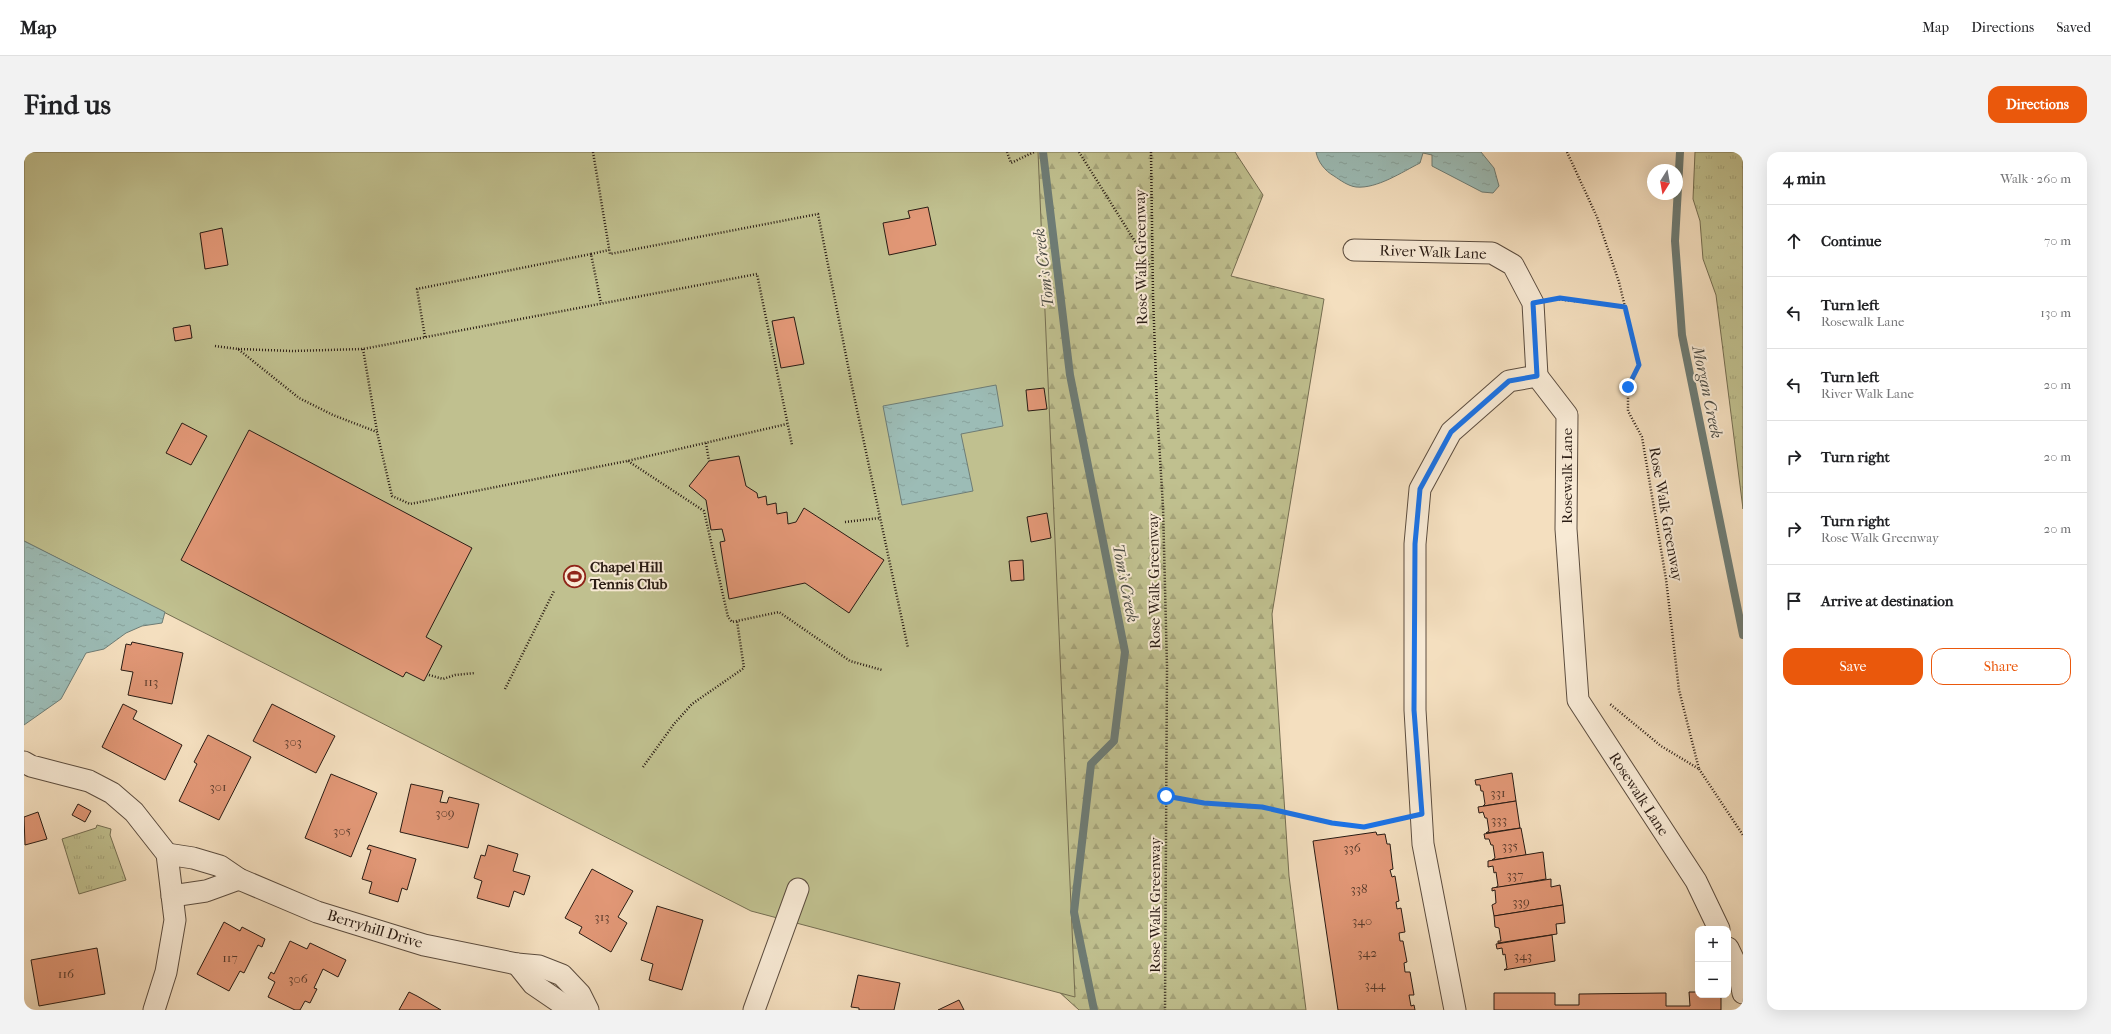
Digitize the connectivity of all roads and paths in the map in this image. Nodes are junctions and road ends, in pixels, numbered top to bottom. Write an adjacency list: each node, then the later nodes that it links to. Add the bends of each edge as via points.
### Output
1 (593, 152): 7 (path)
2 (1007, 152): 3 (path, via 1011,163)
3 (1034, 152)
4 (1079, 152): 10 (path)
5 (1151, 152): 10 (path, Rose Walk Greenway)
6 (1567, 152): 13 (path, Rose Walk Greenway, via 1597,218)
7 (609, 250): 9 (path); 25 (path, via 610,254 818,214)
8 (1354, 250): 11 (street, River Walk Lane, via 1492,253 1513,265)
9 (591, 254): 12 (path); 14 (path, via 417,289)
10 (1152, 267): 38 (path, Rose Walk Greenway, via 1163,507 1167,667)
11 (1533, 303): 13 (path, via 1560,298); 18 (street, River Walk Lane)
12 (601, 304): 14 (path); 19 (path, via 756,274)
13 (1625, 307): 37 (path, Rose Walk Greenway, via 1639,365 1628,387 1628,411 1642,437 1666,579 1680,690)
14 (425, 337): 17 (path)
15 (215, 346): 16 (path)
16 (238, 349): 17 (path); 20 (path, via 299,398 333,415)
17 (363, 349): 20 (path)
18 (1537, 376): 39 (street, via 1509,381 1451,432 1420,489 1415,544 1414,710); 45 (street, Rosewalk Lane, via 1567,415 1566,529 1578,700 1696,880)
19 (787, 424): 21 (path); 22 (path)
20 (378, 432): 23 (path, via 392,496 410,504)
21 (706, 443): 23 (path); 24 (path)
22 (792, 445)
23 (627, 461): 28 (path, via 704,511 728,618 732,622)
24 (709, 461)
25 (880, 518): 26 (path); 29 (path)
26 (845, 522)
27 (554, 591): 33 (path)
28 (737, 621): 30 (path, via 779,612 850,661); 36 (path, via 744,668 692,704)
29 (908, 648)
30 (882, 670)
31 (475, 673): 32 (path, via 443,679)
32 (429, 675)
33 (505, 690)
34 (1608, 703): 37 (path, via 1662,746)
35 (24, 762): 41 (street, via 89,781 112,793 134,812)
36 (643, 767)
37 (1699, 769): 40 (path)
38 (1166, 796): 39 (path, via 1204,803 1262,807 1332,823 1364,827); 53 (path, Rose Walk Greenway)
39 (1422, 814): 54 (street, via 1423,844)
40 (1743, 835)
41 (167, 854): 42 (street, Berryhill Drive, via 220,866); 44 (street)
42 (239, 879): 44 (street, via 206,891); 47 (street, Berryhill Drive, via 324,914 424,944)
43 (798, 889): 52 (street)
44 (172, 896): 49 (street, via 176,920 166,972)
45 (1718, 926)
46 (1731, 954): 48 (street, via 1740,972)
47 (517, 964): 50 (street, via 533,984); 51 (street, Berryhill Drive, via 539,966 562,975 580,994)
48 (1743, 993)
49 (154, 1010)
50 (571, 1010)
51 (588, 1010)
52 (754, 1010)
53 (1165, 1010)
54 (1455, 1010)

